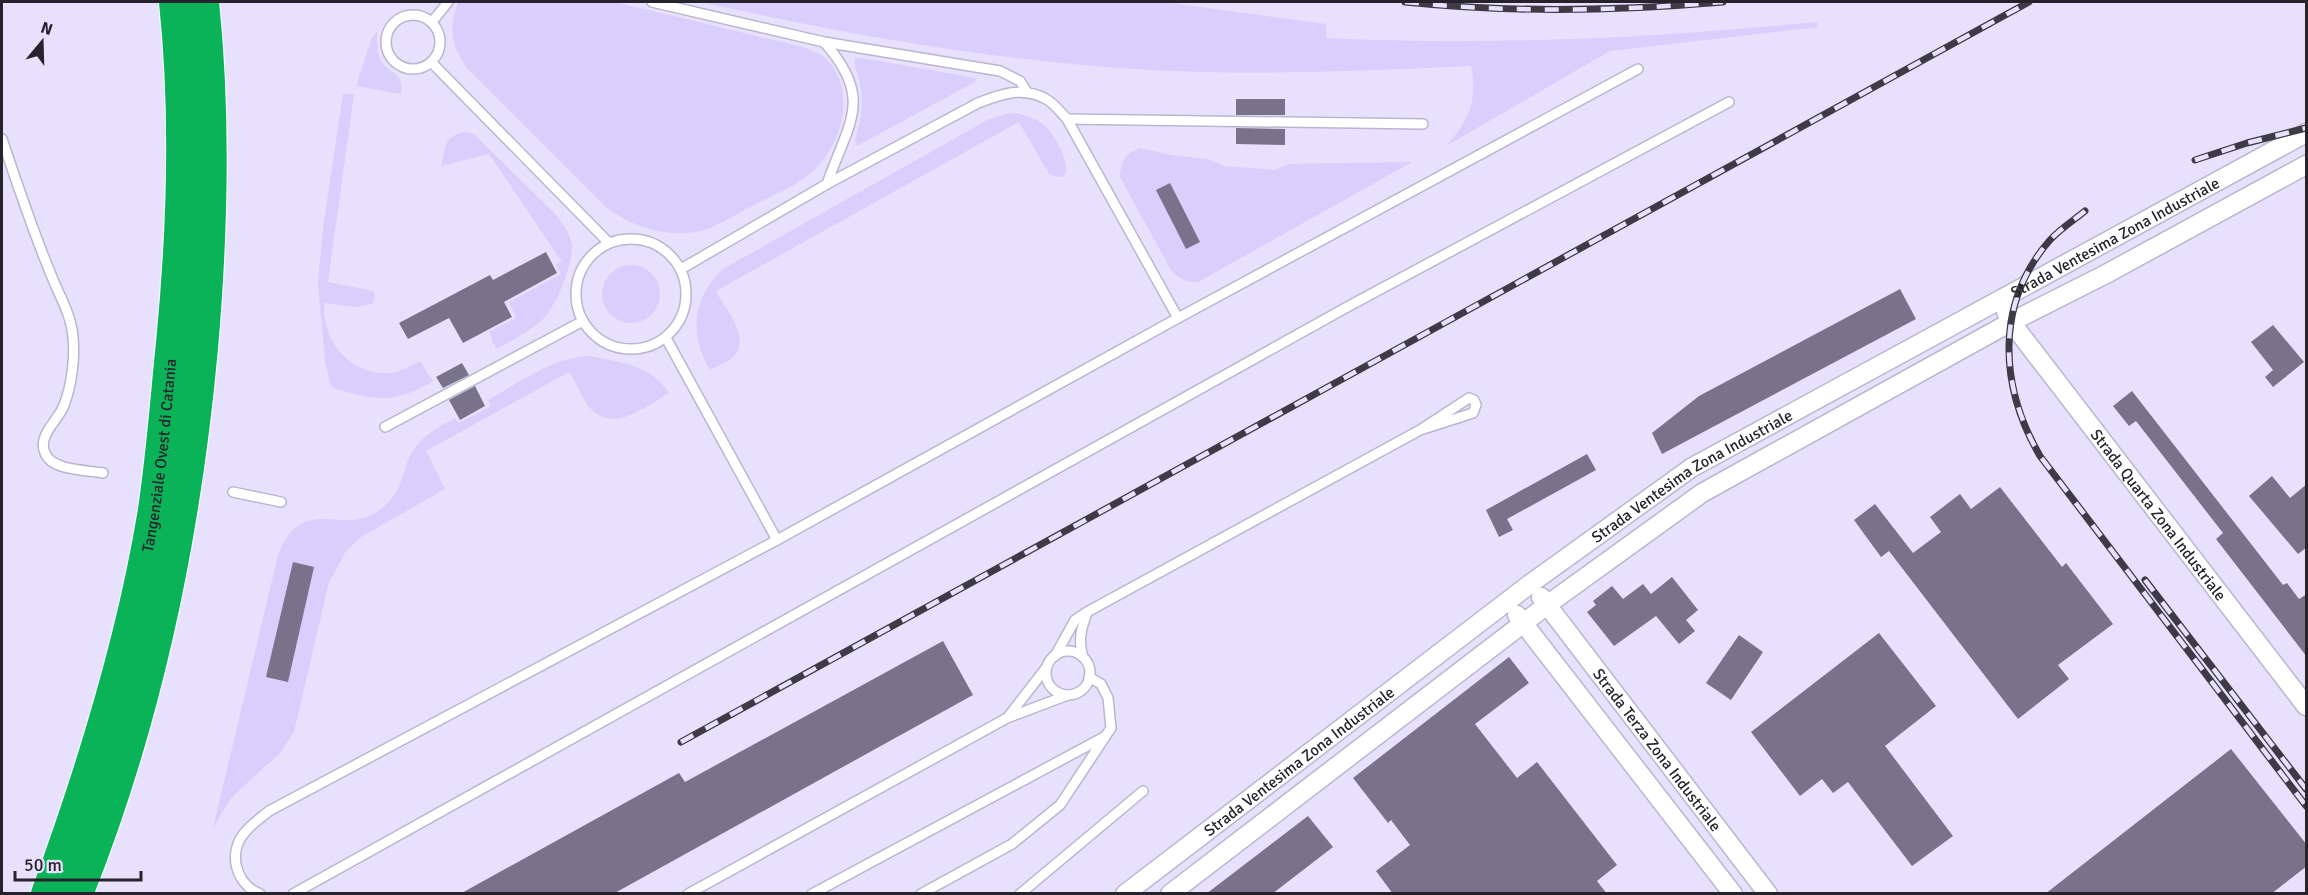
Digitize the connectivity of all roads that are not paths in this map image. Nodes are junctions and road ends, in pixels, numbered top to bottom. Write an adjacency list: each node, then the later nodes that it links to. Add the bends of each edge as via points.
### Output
1 (160, 2): 16 (highway, via 166,75)
2 (175, 2): 16 (highway, Tangenziale Ovest di Catania)
3 (203, 2): 60 (highway, Tangenziale Ovest di Catania, via 211,122 210,220 196,406 181,522 157,640 130,743)
4 (448, 2): 6 (lane)
5 (652, 2): 7 (lane)
6 (432, 22): 8 (lane, via 441,42); 8 (lane, via 420,15 406,16 393,23 386,35 386,49 393,62 405,69 420,69)
7 (824, 42): 10 (lane, via 1000,71 1020,81); 18 (lane, via 840,60 853,96 847,136)
8 (432, 63): 20 (lane)
9 (1638, 69): 26 (lane)
10 (1027, 92): 12 (lane, via 1047,99); 18 (lane, via 1004,93 978,103)
11 (1729, 102): 65 (lane, via 1349,306)
12 (1067, 119): 13 (lane); 26 (lane)
13 (1423, 124)
14 (2307, 133): 19 (street, Strada Ventesima Zona Industriale)
15 (2, 139): 34 (lane, via 49,272 70,318 73,339 64,405 45,435 44,453 62,466)
16 (182, 151): 61 (highway, Tangenziale Ovest di Catania, via 178,285 153,516 99,740)
17 (2307, 165): 21 (street, Strada Ventesima Zona Industriale)
18 (827, 184): 23 (lane)
19 (2144, 222): 21 (street); 22 (street, Strada Ventesima Zona Industriale)
20 (609, 243): 23 (lane, via 629,238 650,242 668,253); 27 (lane, via 590,256 578,276 576,299)
21 (2158, 246): 24 (street, Strada Ventesima Zona Industriale)
22 (2092, 250): 24 (street); 25 (street, Strada Ventesima Zona Industriale)
23 (681, 269): 29 (lane, via 686,287 685,306 678,324)
24 (2106, 274): 28 (street, Strada Ventesima Zona Industriale)
25 (2000, 299): 28 (street, Strada Quarta Zona Industriale); 30 (street, Strada Ventesima Zona Industriale)
26 (1178, 318): 37 (lane)
27 (583, 321): 29 (lane, via 595,336 611,346 649,347); 32 (lane)
28 (2011, 322): 31 (street, Strada Ventesima Zona Industriale); 52 (street, Strada Quarta Zona Industriale)
29 (666, 338): 37 (lane)
30 (1816, 400): 31 (street); 38 (street, Strada Ventesima Zona Industriale, via 1691,468)
31 (1830, 424): 40 (street, Strada Ventesima Zona Industriale, via 1702,493)
32 (385, 427)
33 (1420, 430): 33 (lane, via 1473,414 1474,400 1460,402); 41 (lane)
34 (103, 473)
35 (233, 492): 36 (lane)
36 (281, 502)
37 (777, 540): 64 (lane, via 269,811 245,831 234,854 237,873 251,890)
38 (1530, 584): 39 (street, Strada Ventesima Zona Industriale); 40 (street, Strada Terza Zona Industriale)
39 (1507, 602): 42 (street, Strada Terza Zona Industriale); 48 (street, Strada Ventesima Zona Industriale)
40 (1546, 605): 42 (street, Strada Ventesima Zona Industriale); 46 (street, Strada Terza Zona Industriale)
41 (1087, 612): 43 (lane, via 1075,620); 44 (lane, via 1080,632)
42 (1523, 623): 49 (street, Strada Terza Zona Industriale); 51 (street, Strada Ventesima Zona Industriale)
43 (1055, 656): 44 (lane, via 1069,651); 45 (lane)
44 (1083, 657): 47 (lane)
45 (1047, 668): 50 (lane, via 1048,683); 53 (lane)
46 (1596, 670): 49 (street); 58 (street, Strada Terza Zona Industriale)
47 (1089, 677): 50 (lane, via 1082,690); 54 (lane, via 1101,684 1108,698 1111,728)
48 (1405, 680): 51 (street); 55 (street, Strada Ventesima Zona Industriale)
49 (1574, 686): 59 (street, Strada Terza Zona Industriale)
50 (1068, 695): 53 (lane)
51 (1421, 701): 56 (street, Strada Ventesima Zona Industriale)
52 (2307, 706)
53 (1007, 718): 66 (lane)
54 (1104, 737): 67 (lane); 68 (lane, via 1060,805 1012,844)
55 (1306, 755): 56 (street); 70 (street, Strada Ventesima Zona Industriale)
56 (1322, 777): 71 (street, Strada Ventesima Zona Industriale)
57 (1143, 791): 69 (lane)
58 (1694, 797): 59 (street); 73 (street, Strada Terza Zona Industriale)
59 (1672, 814): 72 (street, Strada Terza Zona Industriale)
60 (93, 854): 62 (highway, Tangenziale Ovest di Catania); 63 (highway)
61 (47, 894)
62 (77, 894)
63 (84, 894)
64 (260, 894)
65 (293, 894)
66 (688, 894)
67 (812, 894)
68 (921, 894)
69 (1020, 894)
70 (1125, 894)
71 (1170, 894)
72 (1733, 894)
73 (1768, 894)

